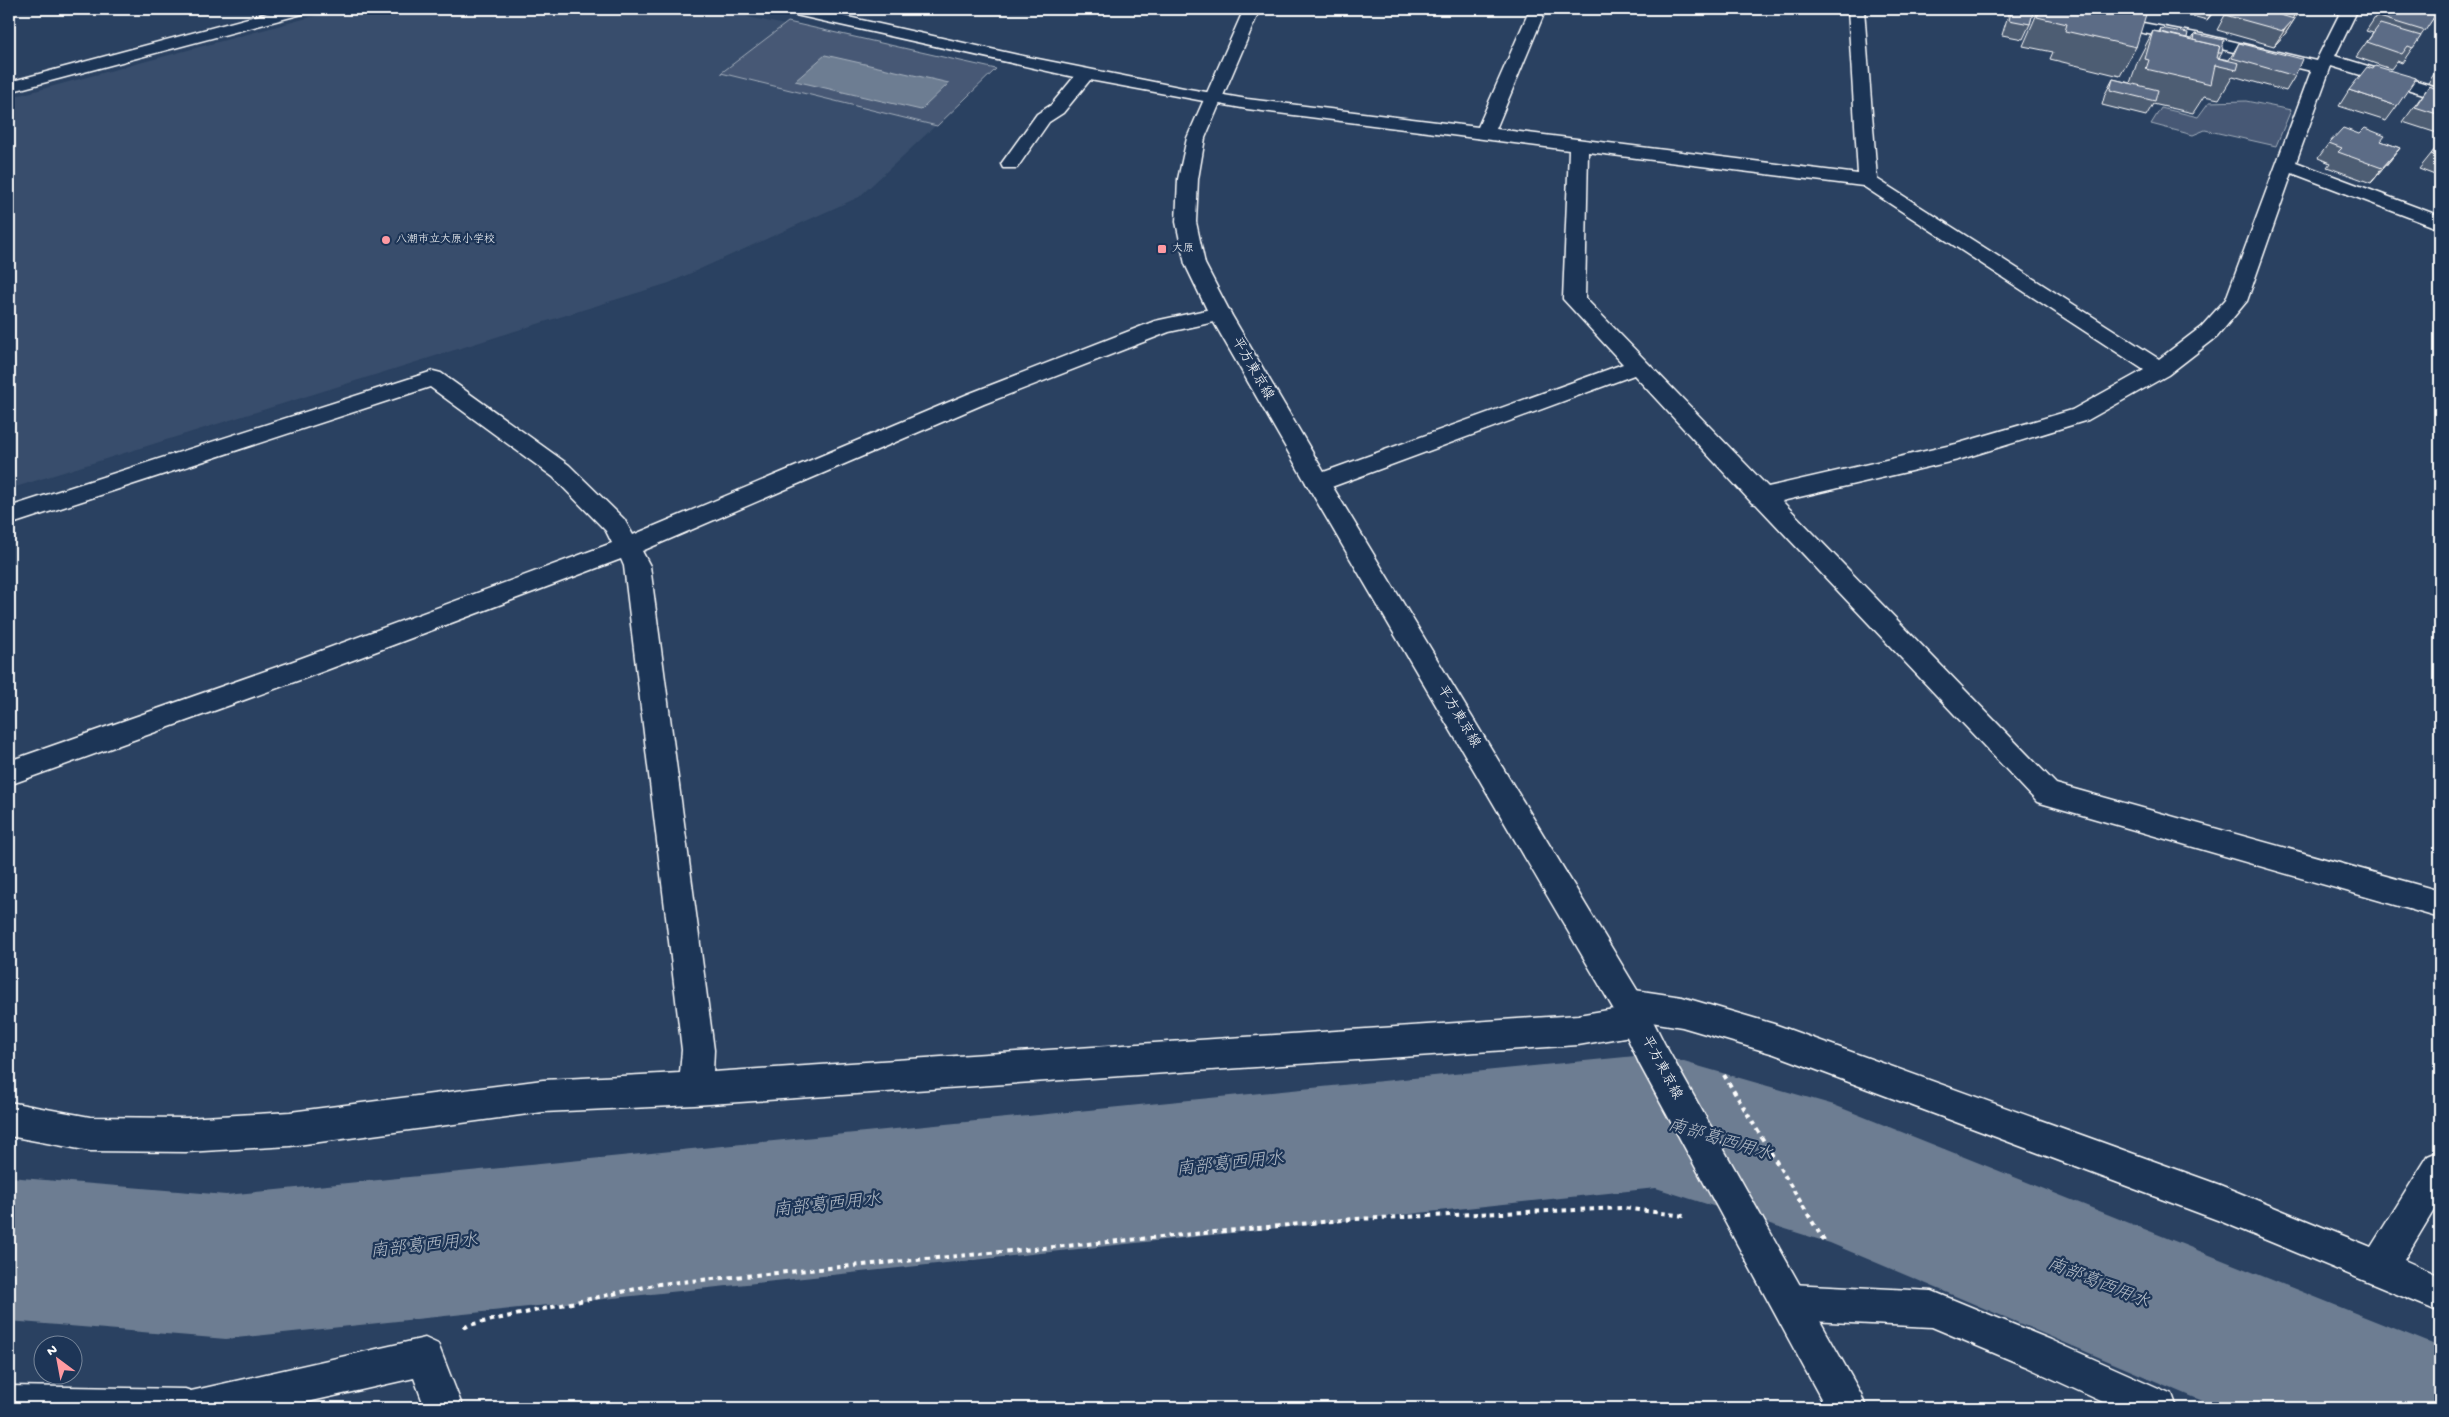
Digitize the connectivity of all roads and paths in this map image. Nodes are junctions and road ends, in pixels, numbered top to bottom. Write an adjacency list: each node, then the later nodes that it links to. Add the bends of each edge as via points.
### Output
1 (300, 9): 12 (street)
2 (790, 9): 11 (street)
3 (1252, 9): 14 (street, 平方東京線)
4 (1538, 9): 15 (street)
5 (1856, 9): 19 (street)
6 (2044, 9): 10 (street)
7 (2350, 9): 10 (street)
8 (2418, 9): 9 (street)
9 (2440, 15)
10 (2323, 63): 13 (street); 18 (street)
11 (1085, 75): 14 (street); 17 (street, via 1057,109 1043,118)
12 (9, 87)
13 (2440, 94)
14 (1214, 98): 15 (street); 21 (street, 平方東京線, via 1196,138 1188,178 1186,222 1195,264)
15 (1485, 133): 16 (street)
16 (1579, 145): 19 (street); 22 (street, via 1574,299)
17 (1010, 164)
18 (2285, 164): 20 (street); 23 (street, via 2236,301 2210,332)
19 (1868, 181): 23 (street)
20 (2440, 223)
21 (1220, 314): 24 (street, 平方東京線); 27 (street, via 1162,326 994,392)
22 (1638, 366): 24 (street); 25 (street)
23 (2160, 370): 25 (street, via 2080,415 1958,452)
24 (1318, 483): 30 (street, 平方東京線)
25 (1762, 497): 29 (street, via 2047,792)
26 (9, 516): 27 (street, via 433,378 561,471 615,525)
27 (628, 547): 28 (street, via 298,670); 32 (street, via 637,566 698,1050)
28 (9, 772)
29 (2440, 905)
30 (1632, 1012): 32 (street, via 1578,1030); 35 (street, 平方東京線); 37 (street, via 1682,1012 1774,1039 2220,1203)
31 (1720, 1069): 36 (path)
32 (695, 1088): 33 (street, via 543,1096 290,1129 186,1134 90,1134)
33 (9, 1119)
34 (2440, 1168): 37 (street)
35 (1746, 1225): 39 (street, 平方東京線); 40 (path, via 1624,1208 1354,1219 659,1284 469,1325)
36 (1824, 1241)
37 (2379, 1268): 38 (street)
38 (2440, 1294)
39 (1790, 1302): 45 (street, 平方東京線); 46 (street, via 1932,1310)
40 (425, 1356): 43 (street); 44 (street)
41 (9, 1405): 42 (street)
42 (185, 1408)
43 (197, 1408)
44 (444, 1408)
45 (1847, 1408)
46 (2158, 1408)

